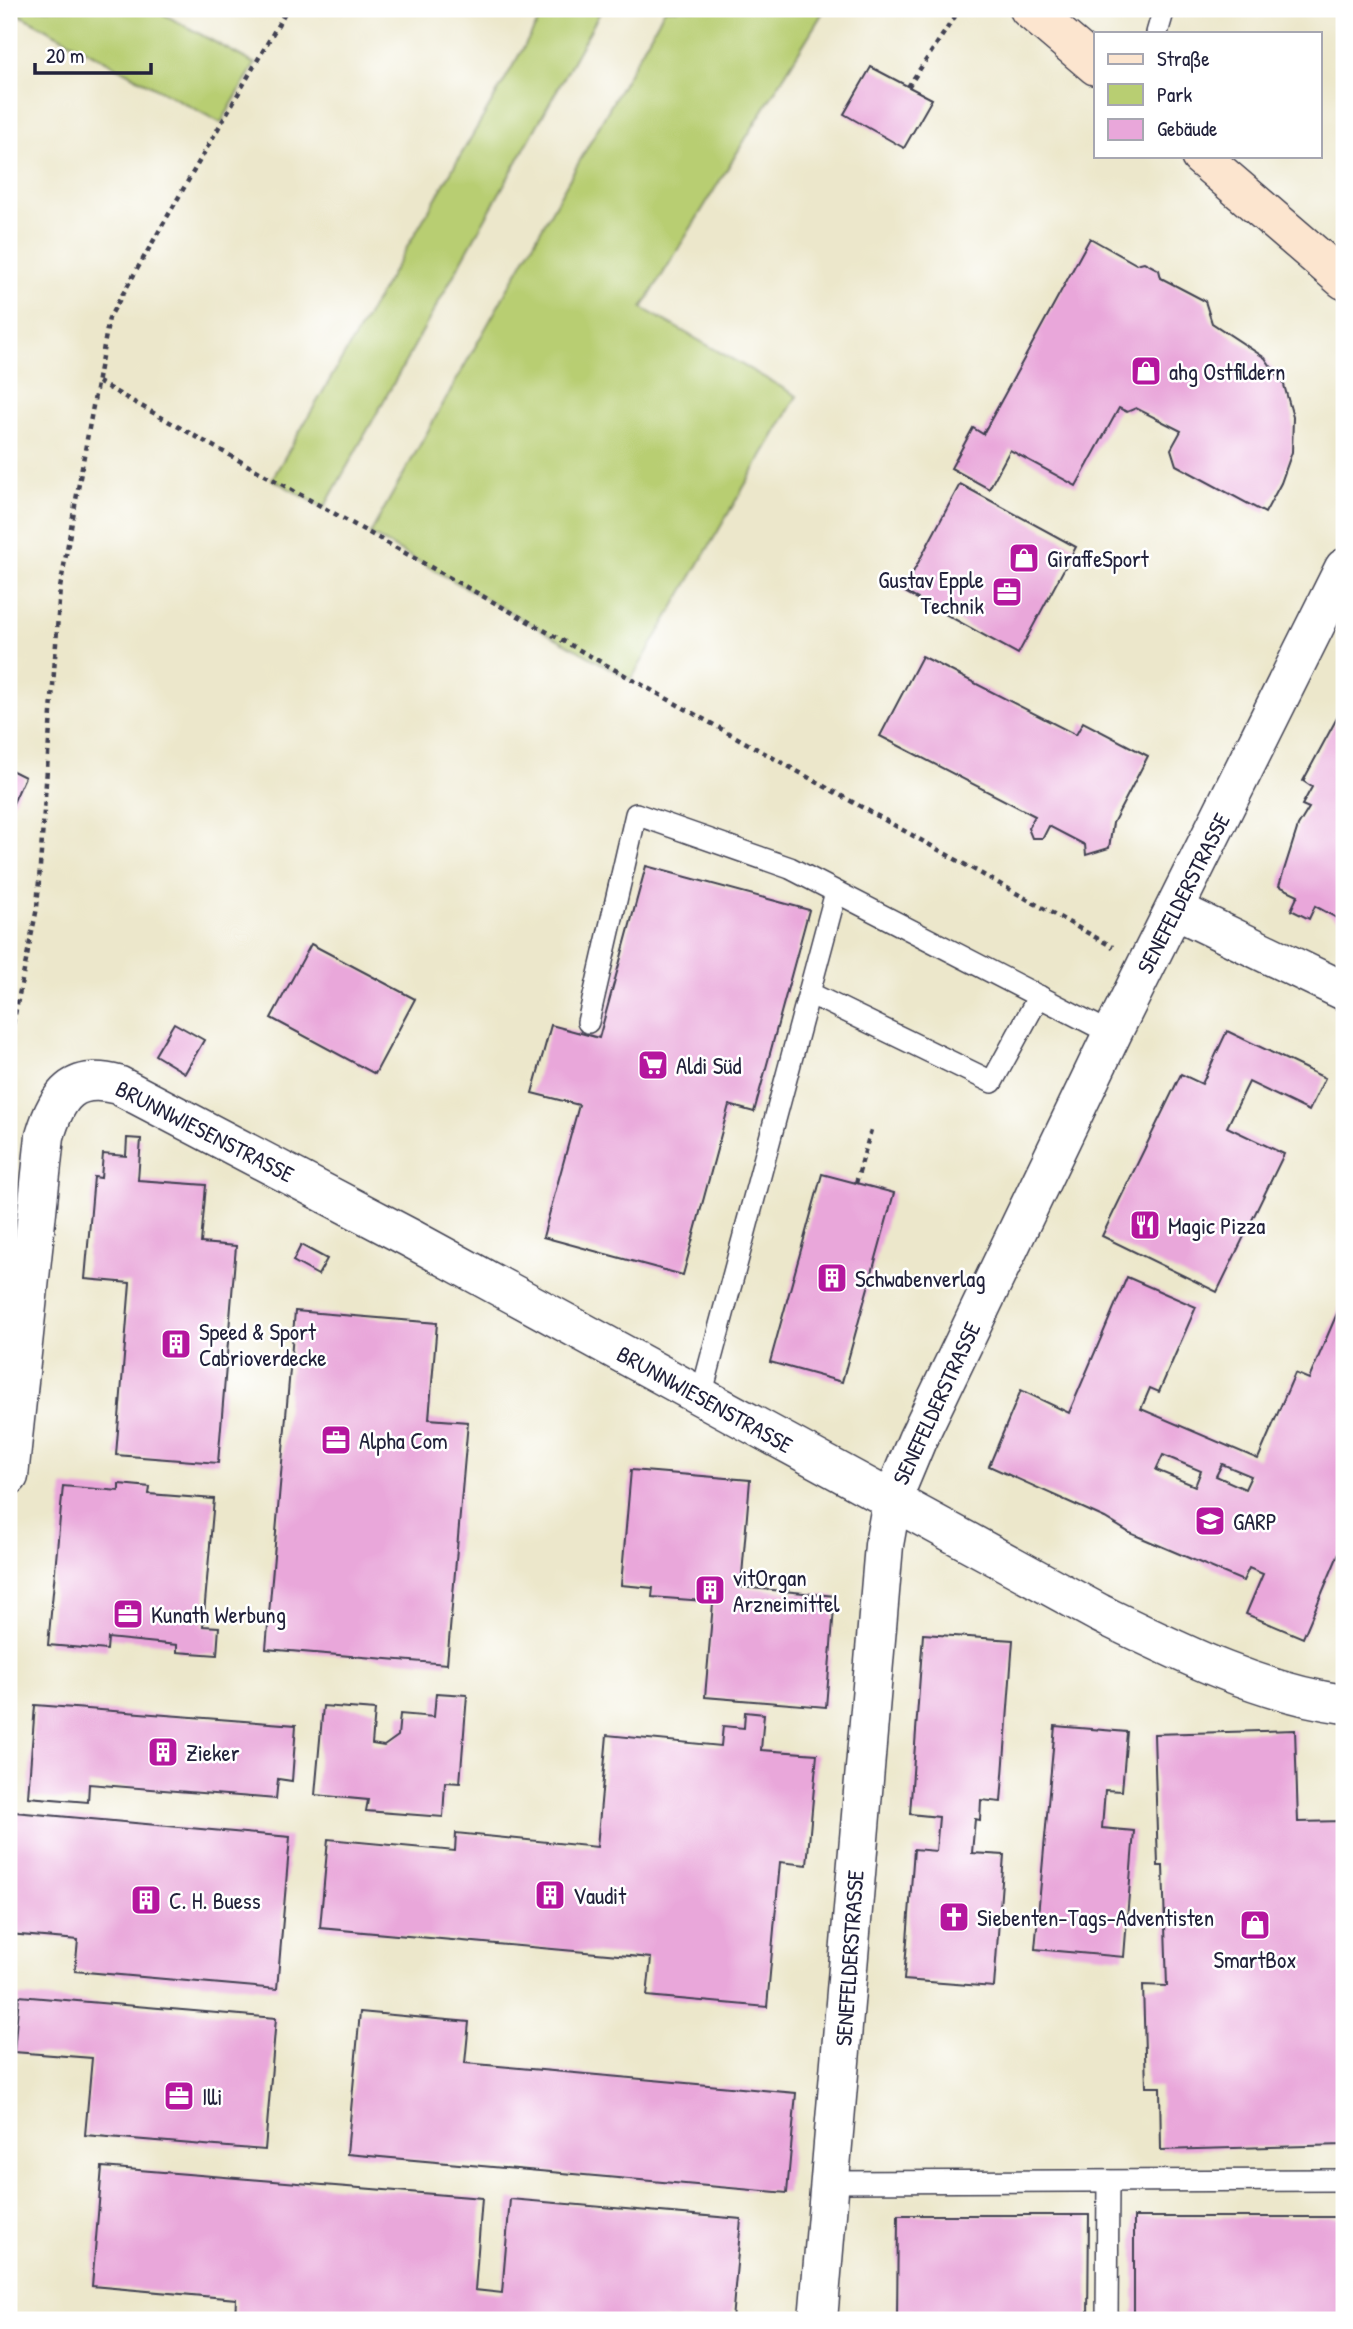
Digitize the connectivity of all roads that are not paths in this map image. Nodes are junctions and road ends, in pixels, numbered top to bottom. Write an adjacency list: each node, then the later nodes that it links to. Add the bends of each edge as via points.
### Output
1 (1029, 9): 4 (main road)
2 (1164, 9): 3 (lane)
3 (1157, 32)
4 (1094, 64)
5 (1202, 158): 6 (main road)
6 (1344, 280)
7 (1344, 568): 9 (street, SENEFELDERSTRASSE)
8 (836, 892): 11 (lane); 12 (lane); 13 (lane, via 790,868 636,814)
9 (1176, 910): 10 (street); 14 (street, SENEFELDERSTRASSE)
10 (1344, 991)
11 (809, 993): 12 (lane, via 992,1082); 15 (lane)
12 (1039, 996): 14 (lane)
13 (588, 1022)
14 (1112, 1034): 17 (street, SENEFELDERSTRASSE)
15 (701, 1396): 16 (street, BRUNNWIESENSTRASSE, via 288,1172 118,1085 94,1080 74,1086 56,1105 45,1136); 17 (street, BRUNNWIESENSTRASSE)
16 (9, 1476)
17 (892, 1500): 18 (street, BRUNNWIESENSTRASSE, via 1177,1651 1300,1696); 21 (street, SENEFELDERSTRASSE, via 862,1784)
18 (1344, 1704)
19 (1344, 2180): 20 (lane)
20 (1108, 2181): 21 (lane); 23 (lane)
21 (831, 2182): 22 (street, SENEFELDERSTRASSE)
22 (818, 2320)
23 (1107, 2320)

